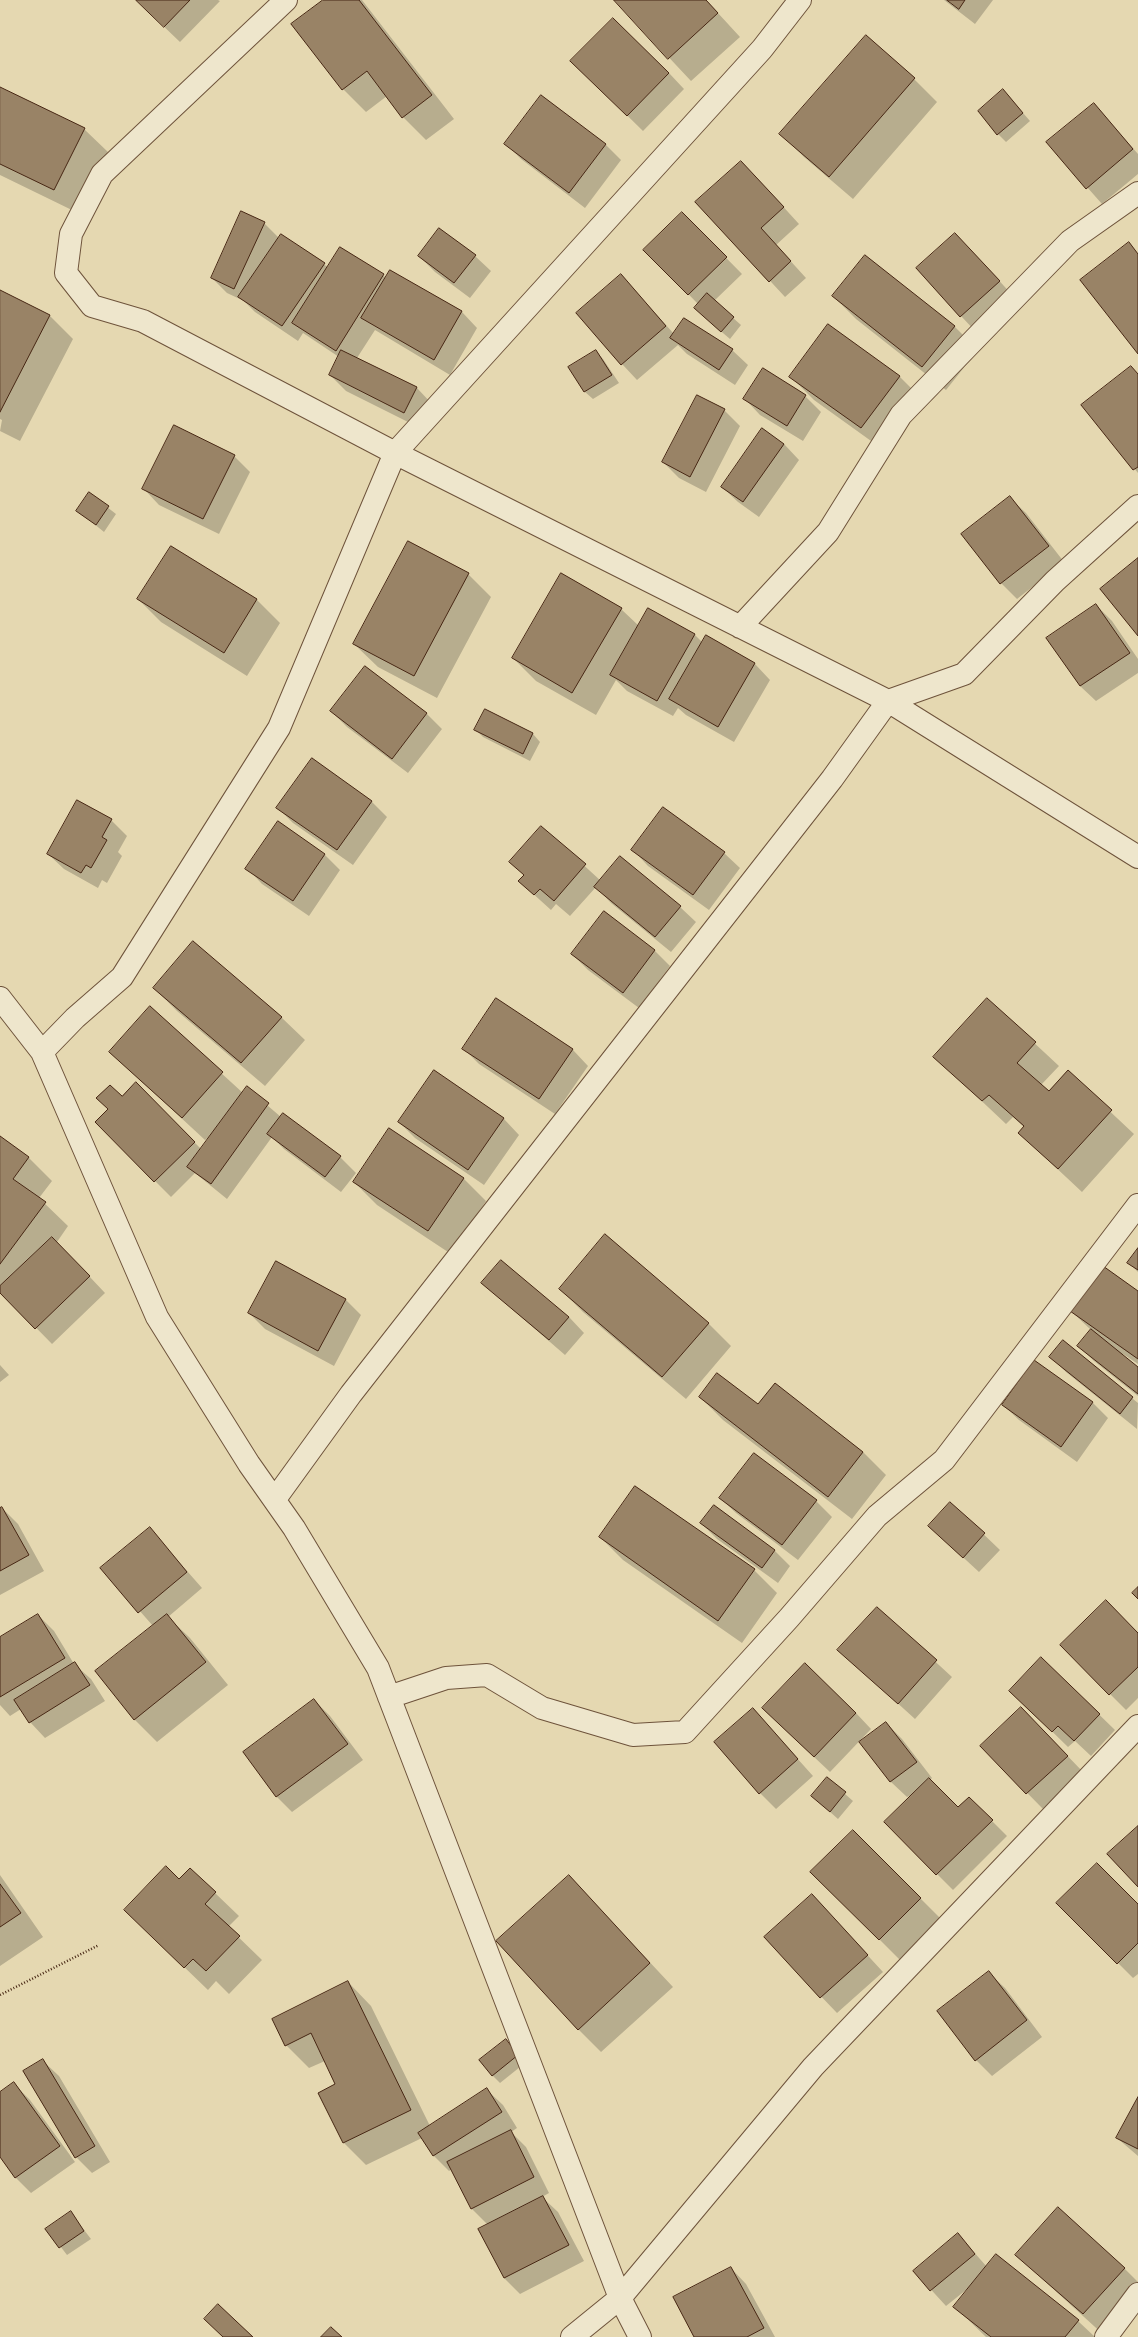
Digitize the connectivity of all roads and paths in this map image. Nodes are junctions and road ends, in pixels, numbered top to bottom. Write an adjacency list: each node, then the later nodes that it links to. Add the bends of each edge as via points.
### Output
1 (286, 0): 4 (street, via 102,174 71,234 66,273 92,306 143,321)
2 (800, 0): 4 (street, via 762,49)
3 (1138, 193): 6 (street, via 1070,241 901,415 828,532)
4 (395, 453): 6 (street); 10 (street, via 279,728 122,978 75,1018)
5 (1138, 506): 7 (street, via 1055,581 964,674)
6 (740, 626): 7 (street)
7 (888, 701): 8 (street); 12 (street, via 832,779 351,1394)
8 (1138, 857)
9 (0, 998): 10 (street)
10 (42, 1052): 12 (street, via 157,1317 249,1464)
11 (1138, 1205): 13 (street, via 944,1460 877,1516 685,1732 633,1735 542,1708 487,1675 446,1678)
12 (275, 1499): 13 (street, via 378,1668)
13 (389, 1697): 18 (street)
14 (1138, 1726): 18 (street, via 813,2067)
15 (99, 1945): 16 (path)
16 (0, 1995)
17 (1138, 2294): 21 (street)
18 (620, 2298): 19 (street); 20 (street)
19 (572, 2337)
20 (640, 2337)
21 (1106, 2337)

